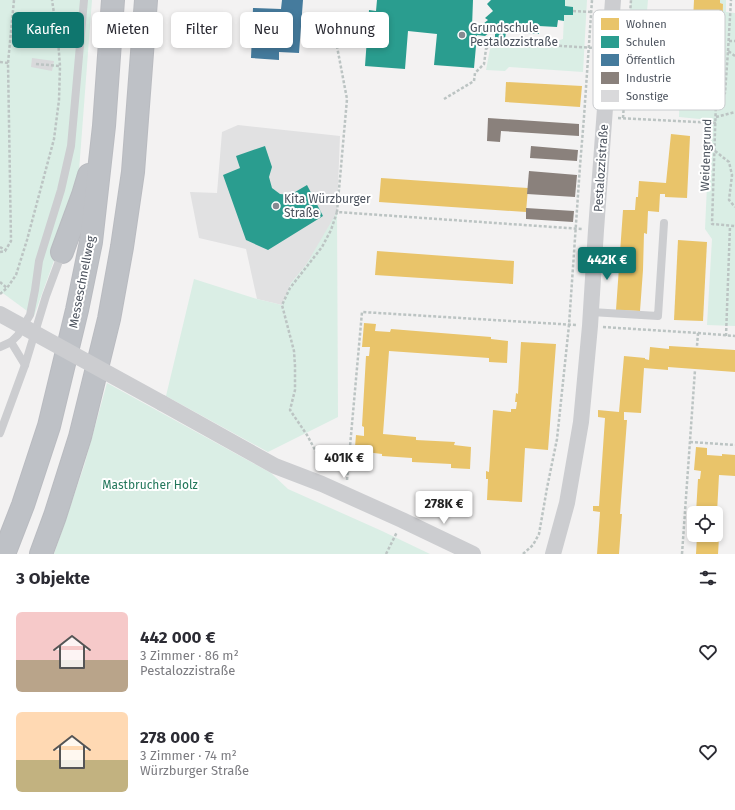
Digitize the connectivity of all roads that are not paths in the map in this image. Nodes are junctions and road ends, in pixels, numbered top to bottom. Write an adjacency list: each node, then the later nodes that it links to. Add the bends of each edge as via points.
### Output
1 (84, 0): 12 (lane, via 71,146 61,190 39,261 30,315)
2 (113, 0): 7 (highway, Messeschnellweg)
3 (146, 0): 17 (highway, via 133,172 110,312 80,437 56,516)
4 (613, 0): 5 (street, Pestalozzistraße)
5 (612, 10)
6 (605, 110): 11 (street, Pestalozzistraße)
7 (104, 126): 9 (highway); 16 (highway, Messeschnellweg, via 91,242 77,310 49,426)
8 (664, 223): 11 (lane, via 658,316)
9 (62, 252): 14 (lane)
10 (0, 314): 18 (street, bridge, via 275,466 322,484)
11 (590, 319): 19 (street, Pestalozzistraße, via 580,422 567,503)
12 (11, 342): 13 (lane); 14 (lane)
13 (0, 347)
14 (25, 365): 15 (lane)
15 (0, 434)
16 (4, 554)
17 (41, 554)
18 (473, 554)
19 (553, 554)

